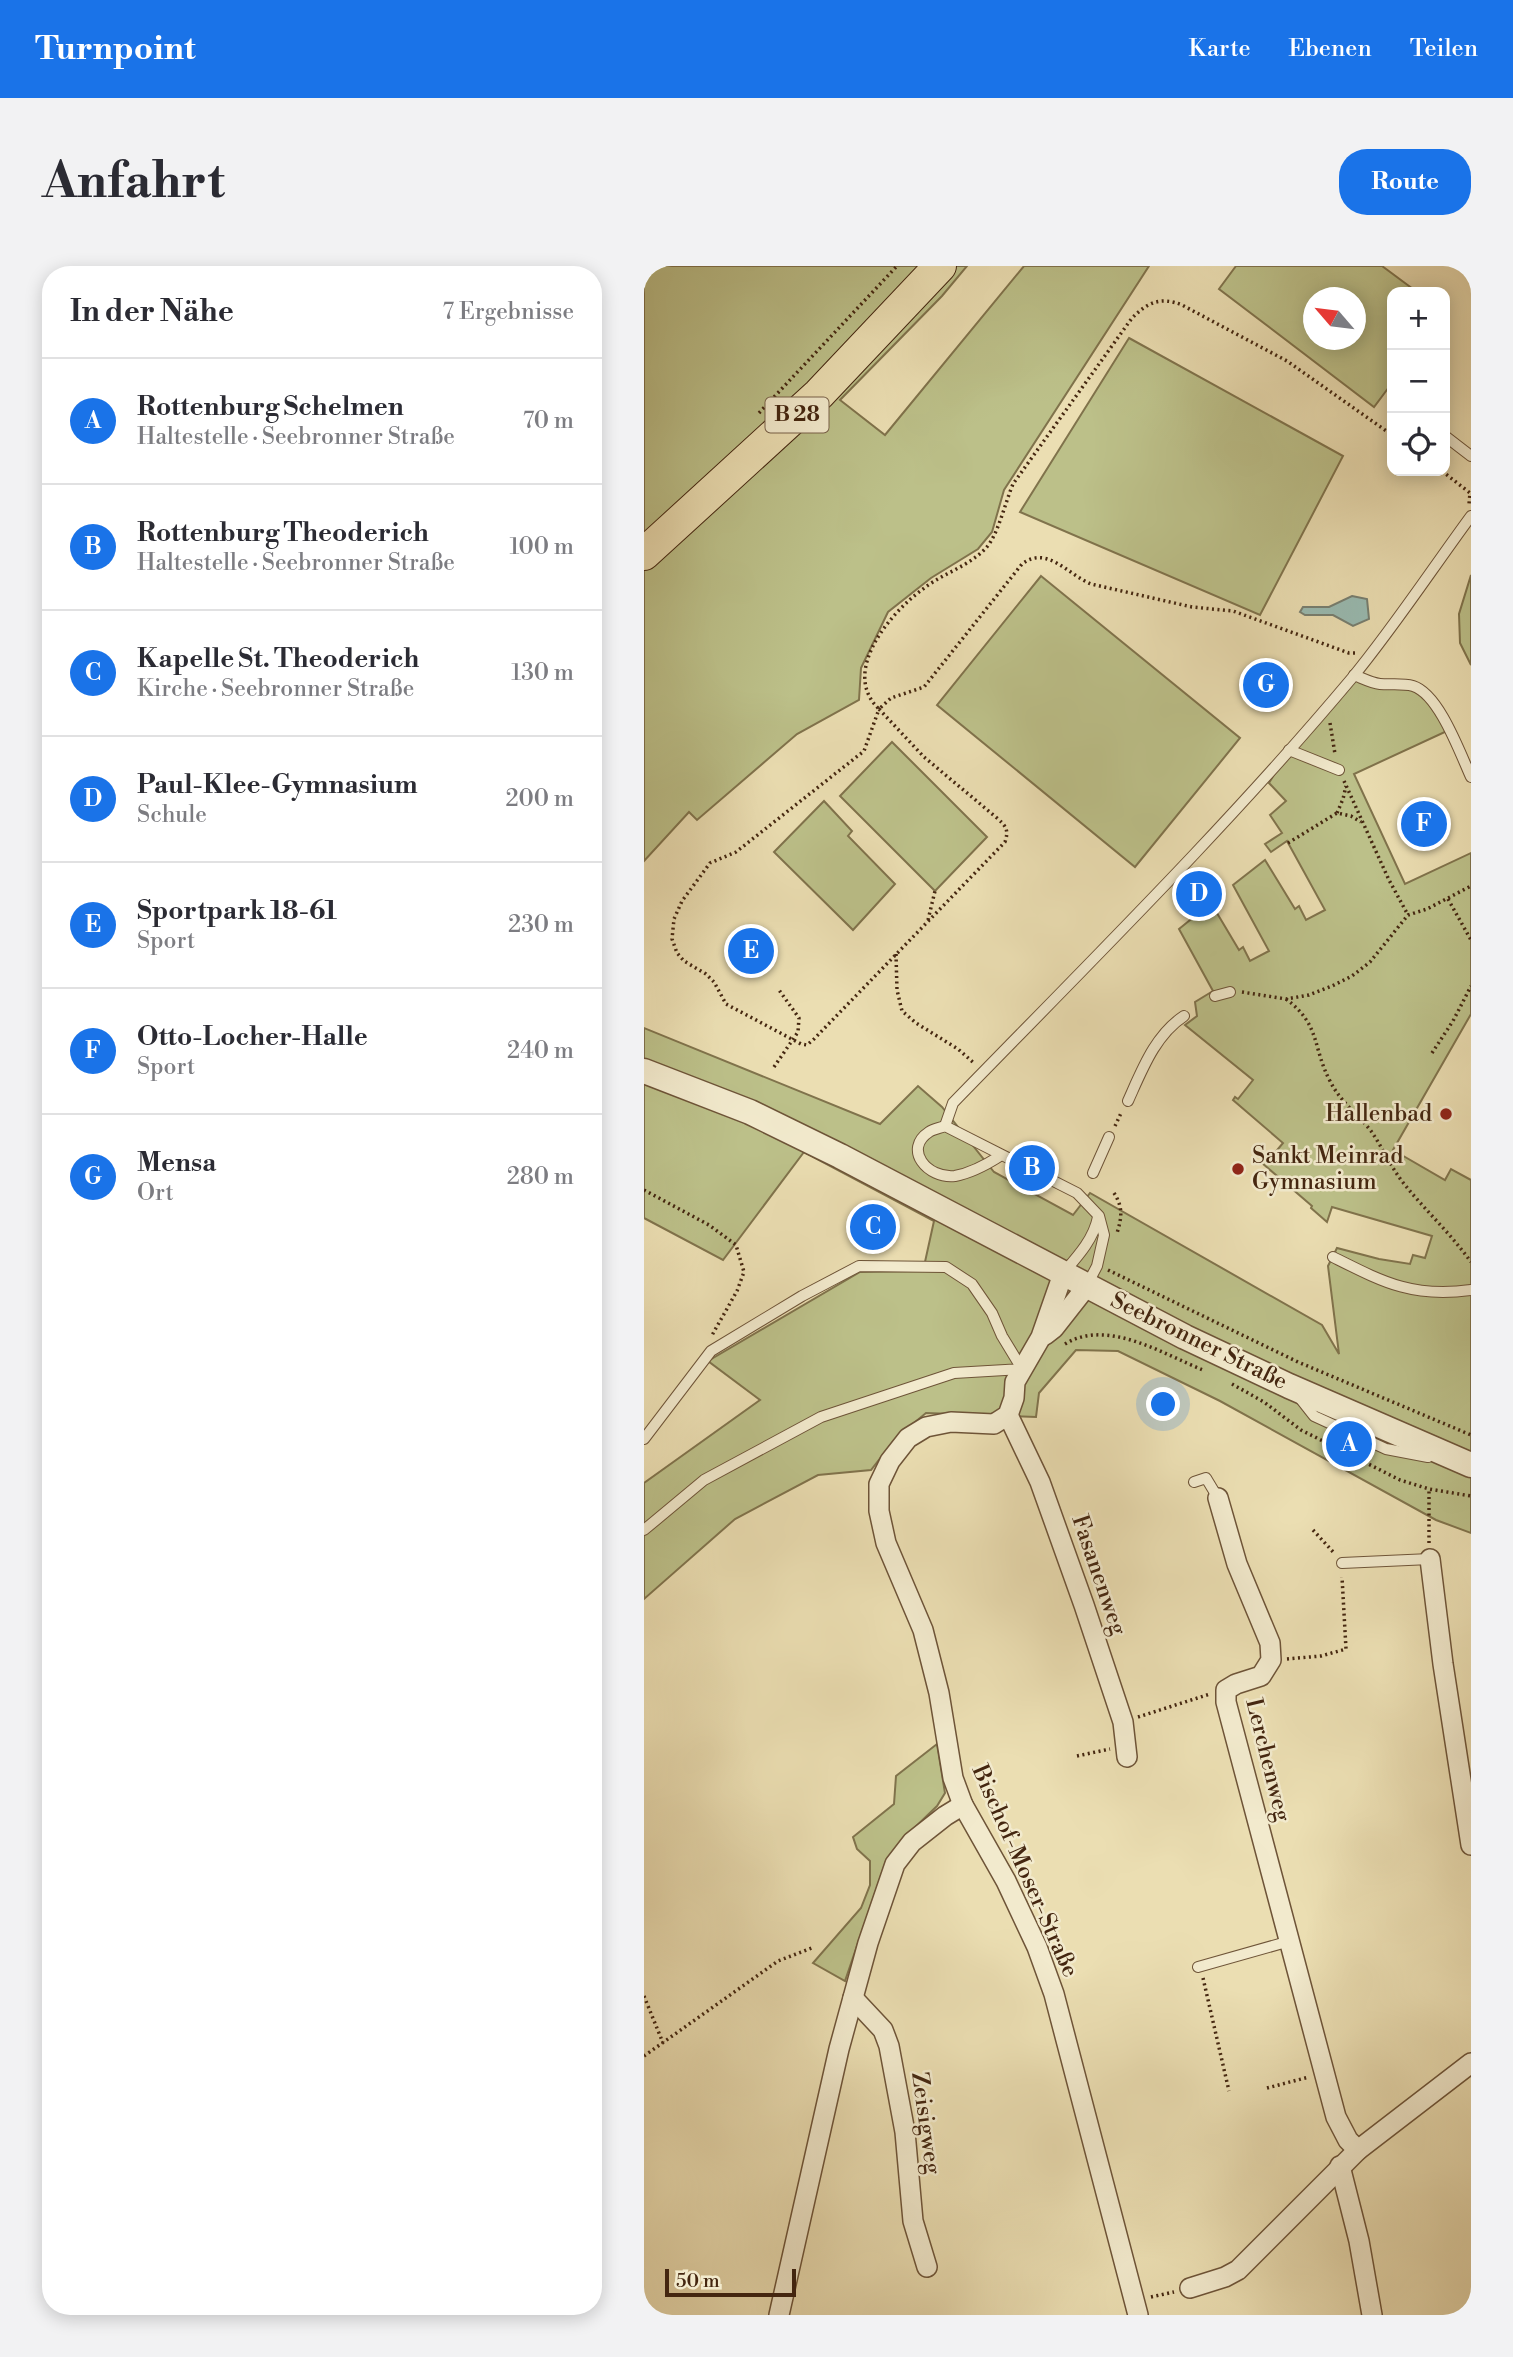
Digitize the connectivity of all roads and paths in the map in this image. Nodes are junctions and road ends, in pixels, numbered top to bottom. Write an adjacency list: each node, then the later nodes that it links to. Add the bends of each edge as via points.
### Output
1 (897, 266): 3 (path)
2 (940, 266): 9 (main road, B 28, via 819,394)
3 (757, 416)
4 (1387, 431): 13 (path, via 1287,361 1172,301 1145,306 1013,484 988,547 970,563 923,588 896,613 873,645 864,686)
5 (1450, 440): 6 (lane)
6 (1471, 456)
7 (1448, 476): 8 (path, via 1470,493)
8 (1469, 512): 11 (lane)
9 (644, 554)
10 (1360, 652): 13 (path, via 1349,653 1233,611 1192,607 1091,584 1039,556 1022,564 925,687 891,698)
11 (1354, 675): 12 (lane); 16 (lane, via 1377,684 1416,687 1428,696)
12 (1328, 706): 14 (lane); 15 (path)
13 (879, 709): 25 (path, via 924,757 997,817 1008,834); 34 (path, via 864,751 736,852 710,863 681,901 674,919 672,939 677,953 715,982 726,1004)
14 (1289, 750): 15 (lane); 38 (lane)
15 (1339, 770): 17 (path)
16 (1471, 777)
17 (1346, 786): 18 (path); 19 (path)
18 (1336, 813): 19 (path); 20 (path)
19 (1363, 822): 24 (path)
20 (1288, 843)
21 (1471, 886): 23 (path)
22 (935, 891): 25 (path)
23 (1448, 899): 24 (path); 26 (path)
24 (1408, 915): 32 (path, via 1370,962 1352,976 1309,995)
25 (928, 922): 27 (path)
26 (1471, 940)
27 (896, 954): 34 (path, via 814,1040 807,1045); 38 (path, via 902,1011)
28 (1471, 986): 35 (path)
29 (779, 989): 34 (path, via 799,1018)
30 (1230, 992): 31 (lane); 32 (path)
31 (1215, 996)
32 (1286, 999): 50 (path, via 1308,1019 1321,1064 1339,1098 1369,1128 1405,1186)
33 (1184, 1016): 39 (lane, via 1170,1026 1148,1058)
34 (792, 1039): 36 (path)
35 (1432, 1053)
36 (774, 1068)
37 (644, 1071): 52 (street, Seebronner Straße, via 750,1112)
38 (984, 1072): 40 (lane, via 953,1104)
39 (1128, 1101): 41 (path)
40 (945, 1126): 42 (lane); 42 (lane, via 928,1132 920,1144 923,1166 932,1173 954,1176)
41 (1109, 1137): 43 (lane)
42 (1000, 1156): 46 (lane, via 1077,1193)
43 (1093, 1173)
44 (644, 1190): 58 (path, via 736,1245 744,1272)
45 (1114, 1192): 47 (path, via 1121,1204)
46 (1098, 1216): 52 (lane, via 1079,1256); 53 (lane, via 1104,1235)
47 (1115, 1242)
48 (1332, 1257): 55 (lane, via 1399,1288 1432,1293)
49 (1110, 1261): 51 (path)
50 (1471, 1262)
51 (1108, 1270): 53 (path); 54 (path); 62 (path, via 1298,1362)
52 (1063, 1274): 53 (street, Seebronner Straße); 56 (street)
53 (1092, 1276): 56 (street, via 1054,1328); 64 (street, Seebronner Straße, via 1185,1337)
54 (1112, 1280)
55 (1471, 1290)
56 (1041, 1337): 57 (street); 59 (path, via 1056,1349 1072,1339 1117,1335)
57 (1022, 1368): 58 (lane, via 972,1284 946,1267 900,1265 859,1266 711,1351); 61 (street); 70 (lane, via 954,1373 821,1417 704,1480)
58 (697, 1369): 63 (lane)
59 (1211, 1374)
60 (1232, 1384): 66 (path, via 1301,1430 1400,1480)
61 (1008, 1415): 75 (street, Fasanenweg, via 1040,1482); 78 (street, Bischof-Moser-Straße, via 994,1424 951,1422 926,1427 908,1437 879,1484 878,1511 886,1543 923,1629 953,1778)
62 (1471, 1435)
63 (644, 1439)
64 (1471, 1465)
65 (1194, 1482): 68 (lane, via 1206,1478)
66 (1429, 1489): 67 (path); 71 (path)
67 (1471, 1496)
68 (1218, 1498): 73 (street, via 1237,1564 1270,1643)
69 (1313, 1530): 72 (path)
70 (644, 1531)
71 (1430, 1559): 72 (lane); 79 (street)
72 (1342, 1563): 73 (path, via 1346,1649)
73 (1271, 1660): 74 (street, Lerchenweg, via 1261,1676)
74 (1226, 1690): 75 (path); 80 (street, Lerchenweg)
75 (1123, 1722): 76 (street, Fasanenweg)
76 (1126, 1751): 77 (path)
77 (1077, 1756)
78 (963, 1805): 84 (street, via 912,1842 895,1864); 95 (street, Bischof-Moser-Straße, via 1006,1881 1054,1994)
79 (1471, 1846)
80 (1290, 1941): 82 (lane); 88 (street, Lerchenweg)
81 (814, 1947): 85 (path, via 778,1961)
82 (1199, 1966): 90 (path)
83 (644, 1996): 85 (path)
84 (853, 1997): 93 (street, Zeisigweg, via 883,2030 889,2046 905,2132 914,2221); 96 (street)
85 (663, 2044): 86 (path)
86 (644, 2056)
87 (1471, 2063): 91 (street)
88 (1324, 2072): 89 (path); 91 (street, Lerchenweg, via 1336,2117)
89 (1267, 2088)
90 (1229, 2091)
91 (1357, 2150): 92 (street)
92 (1340, 2166): 94 (street, via 1238,2270); 97 (street)
93 (927, 2267)
94 (1190, 2288): 95 (path)
95 (1137, 2308)
96 (779, 2315)
97 (1372, 2315)

